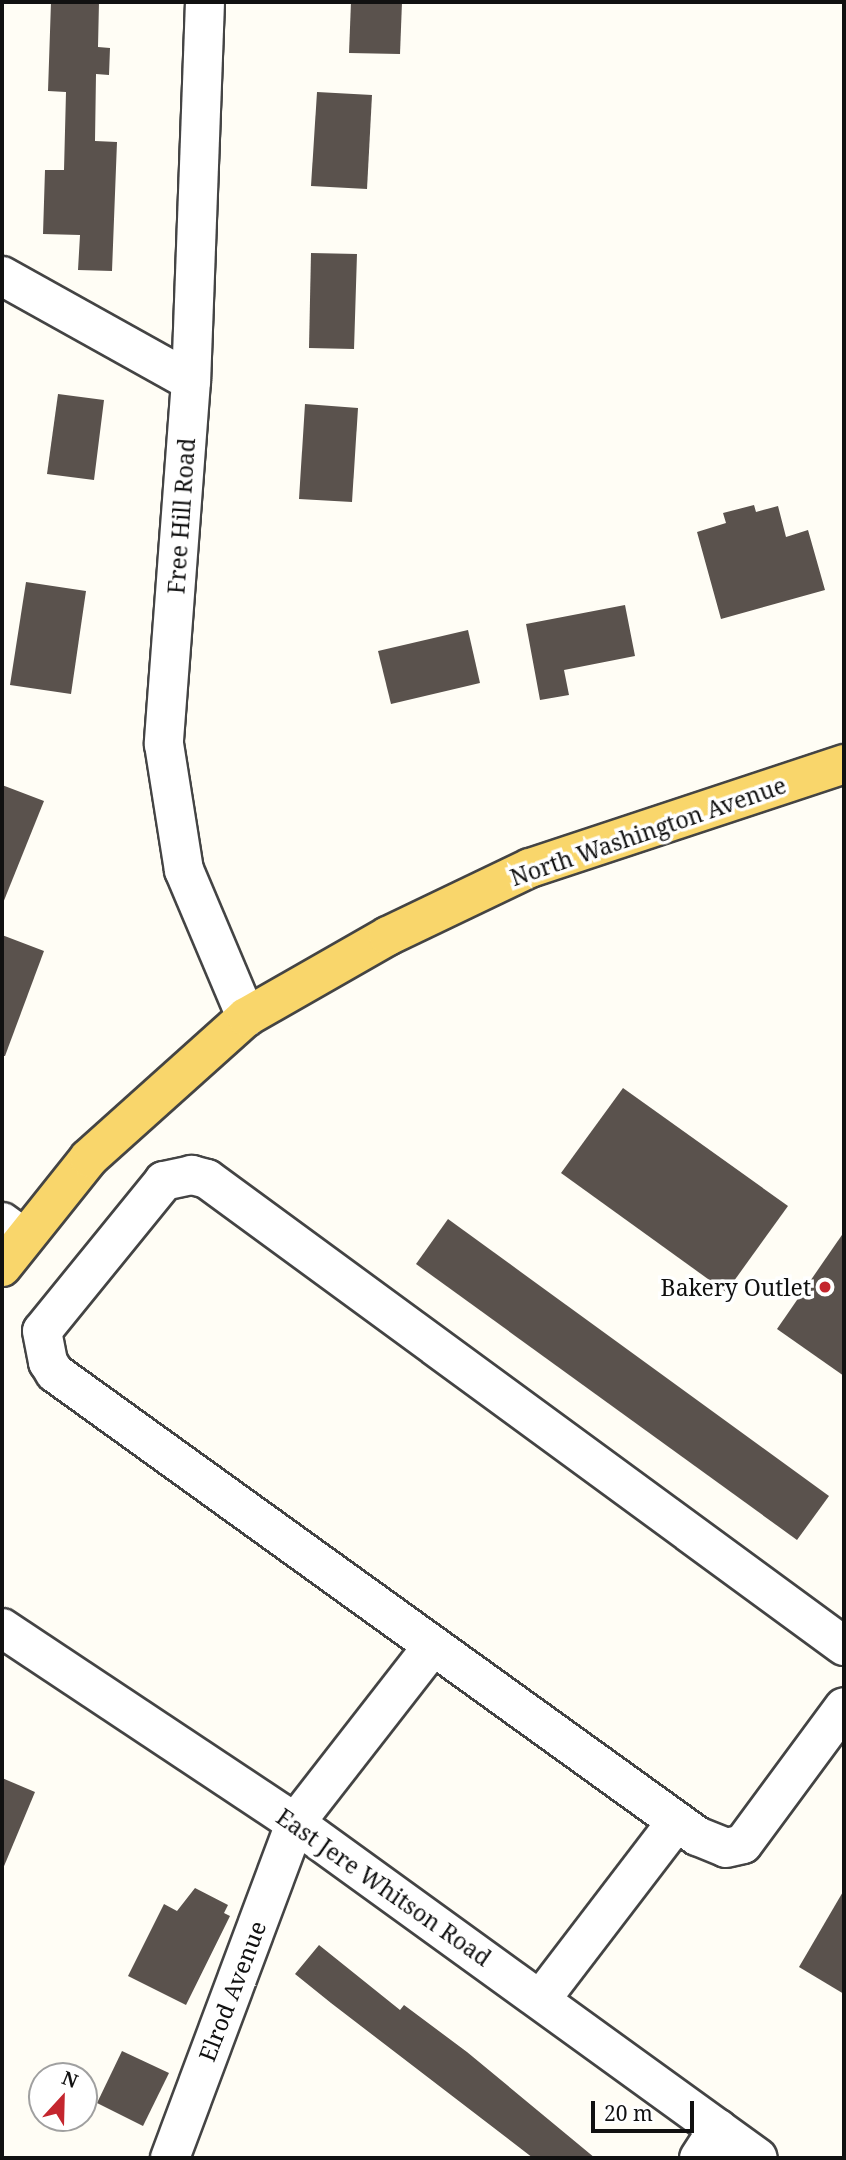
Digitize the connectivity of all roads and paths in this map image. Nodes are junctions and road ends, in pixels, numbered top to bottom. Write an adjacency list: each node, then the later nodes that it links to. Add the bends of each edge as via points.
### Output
1 (205, 2): 3 (street, Free Hill Road)
2 (2, 276): 3 (street)
3 (191, 381): 5 (street, Free Hill Road, via 164,744 184,870)
4 (844, 764): 5 (main road, North Washington Avenue, via 530,868 388,936)
5 (246, 1017): 6 (main road, North Washington Avenue, via 89,1158)
6 (9, 1242)
7 (2, 1628): 11 (street, East Jere Whitson Road)
8 (844, 1646): 9 (street, via 219,1185 192,1175 164,1181 48,1318 42,1331 48,1362)
9 (432, 1647): 11 (street, Elrod Avenue); 12 (street)
10 (844, 1707): 12 (street, via 743,1844 726,1848)
11 (295, 1823): 13 (street, East Jere Whitson Road); 15 (street, Elrod Avenue)
12 (675, 1824): 13 (street)
13 (541, 1999): 14 (street, East Jere Whitson Road)
14 (709, 2144): 16 (street, East Jere Whitson Road)
15 (170, 2158)
16 (758, 2158)

